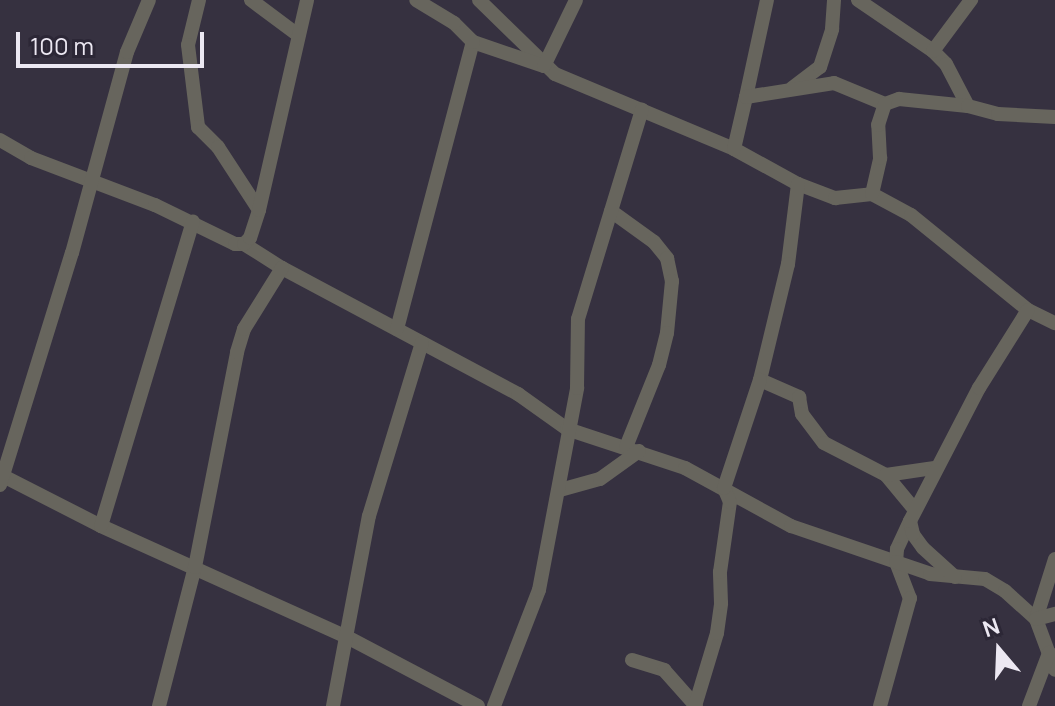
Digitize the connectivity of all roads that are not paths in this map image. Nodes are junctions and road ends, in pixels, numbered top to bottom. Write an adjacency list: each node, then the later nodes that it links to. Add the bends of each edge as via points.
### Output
1 (149, 0): 26 (street, via 127,52)
2 (199, 0): 29 (street, via 188,45 198,127 218,147)
3 (251, 0): 12 (street)
4 (307, 0): 12 (street)
5 (416, 0): 13 (street, via 454,23)
6 (479, 0): 15 (street)
7 (576, 0): 15 (street)
8 (767, 0): 19 (street)
9 (834, 0): 16 (street)
10 (858, 0): 14 (street)
11 (971, 0): 14 (street)
12 (298, 35): 29 (street)
13 (473, 42): 15 (street); 36 (street)
14 (933, 51): 21 (street)
15 (544, 66): 22 (street)
16 (820, 67): 17 (street); 18 (street)
17 (834, 83): 18 (street); 20 (street)
18 (790, 90): 19 (street)
19 (746, 97): 25 (street)
20 (885, 104): 21 (street, via 899,99); 28 (street)
21 (968, 106): 23 (street, via 998,114)
22 (642, 110): 25 (street); 30 (street)
23 (1055, 117)
24 (0, 140): 26 (street)
25 (734, 149): 27 (street)
26 (92, 182): 31 (street); 42 (street)
27 (798, 184): 28 (street, via 835,198); 38 (street, via 788,264)
28 (872, 194): 34 (street, via 911,215)
29 (259, 210): 32 (street)
30 (611, 211): 39 (street, via 578,319 577,388); 40 (street, via 654,242 667,258 672,281 659,365)
31 (193, 222): 32 (street); 47 (street)
32 (244, 244): 33 (street)
33 (282, 268): 36 (street); 50 (street, via 244,329 237,352)
34 (1028, 310): 35 (street); 41 (street)
35 (1055, 323)
36 (397, 329): 37 (street)
37 (422, 343): 39 (street, via 518,394); 56 (street, via 369,516)
38 (760, 380): 43 (street, via 799,397 802,414 824,443); 44 (street)
39 (567, 429): 40 (street); 45 (street)
40 (632, 449): 44 (street); 45 (street, via 600,479)
41 (934, 468): 43 (street); 46 (street)
42 (2, 472): 47 (street)
43 (886, 475): 46 (street)
44 (724, 488): 49 (street, via 791,526); 64 (street, via 730,502 721,603)
45 (560, 490): 63 (street, via 539,590)
46 (912, 515): 49 (street); 52 (street, via 913,534)
47 (101, 526): 50 (street)
48 (1055, 559): 55 (street)
49 (896, 562): 51 (street); 53 (street)
50 (195, 567): 56 (street); 60 (street)
51 (930, 574): 52 (street); 53 (street)
52 (955, 577): 55 (street, via 985,579)
53 (908, 588): 65 (street, via 906,618)
54 (1055, 614): 55 (street)
55 (1036, 619): 57 (street)
56 (347, 637): 61 (street); 62 (street)
57 (1049, 653): 59 (street); 66 (street)
58 (632, 660): 64 (street, via 664,670)
59 (1055, 670)
60 (159, 706)
61 (333, 706)
62 (478, 706)
63 (494, 706)
64 (696, 706)
65 (880, 706)
66 (1029, 706)

